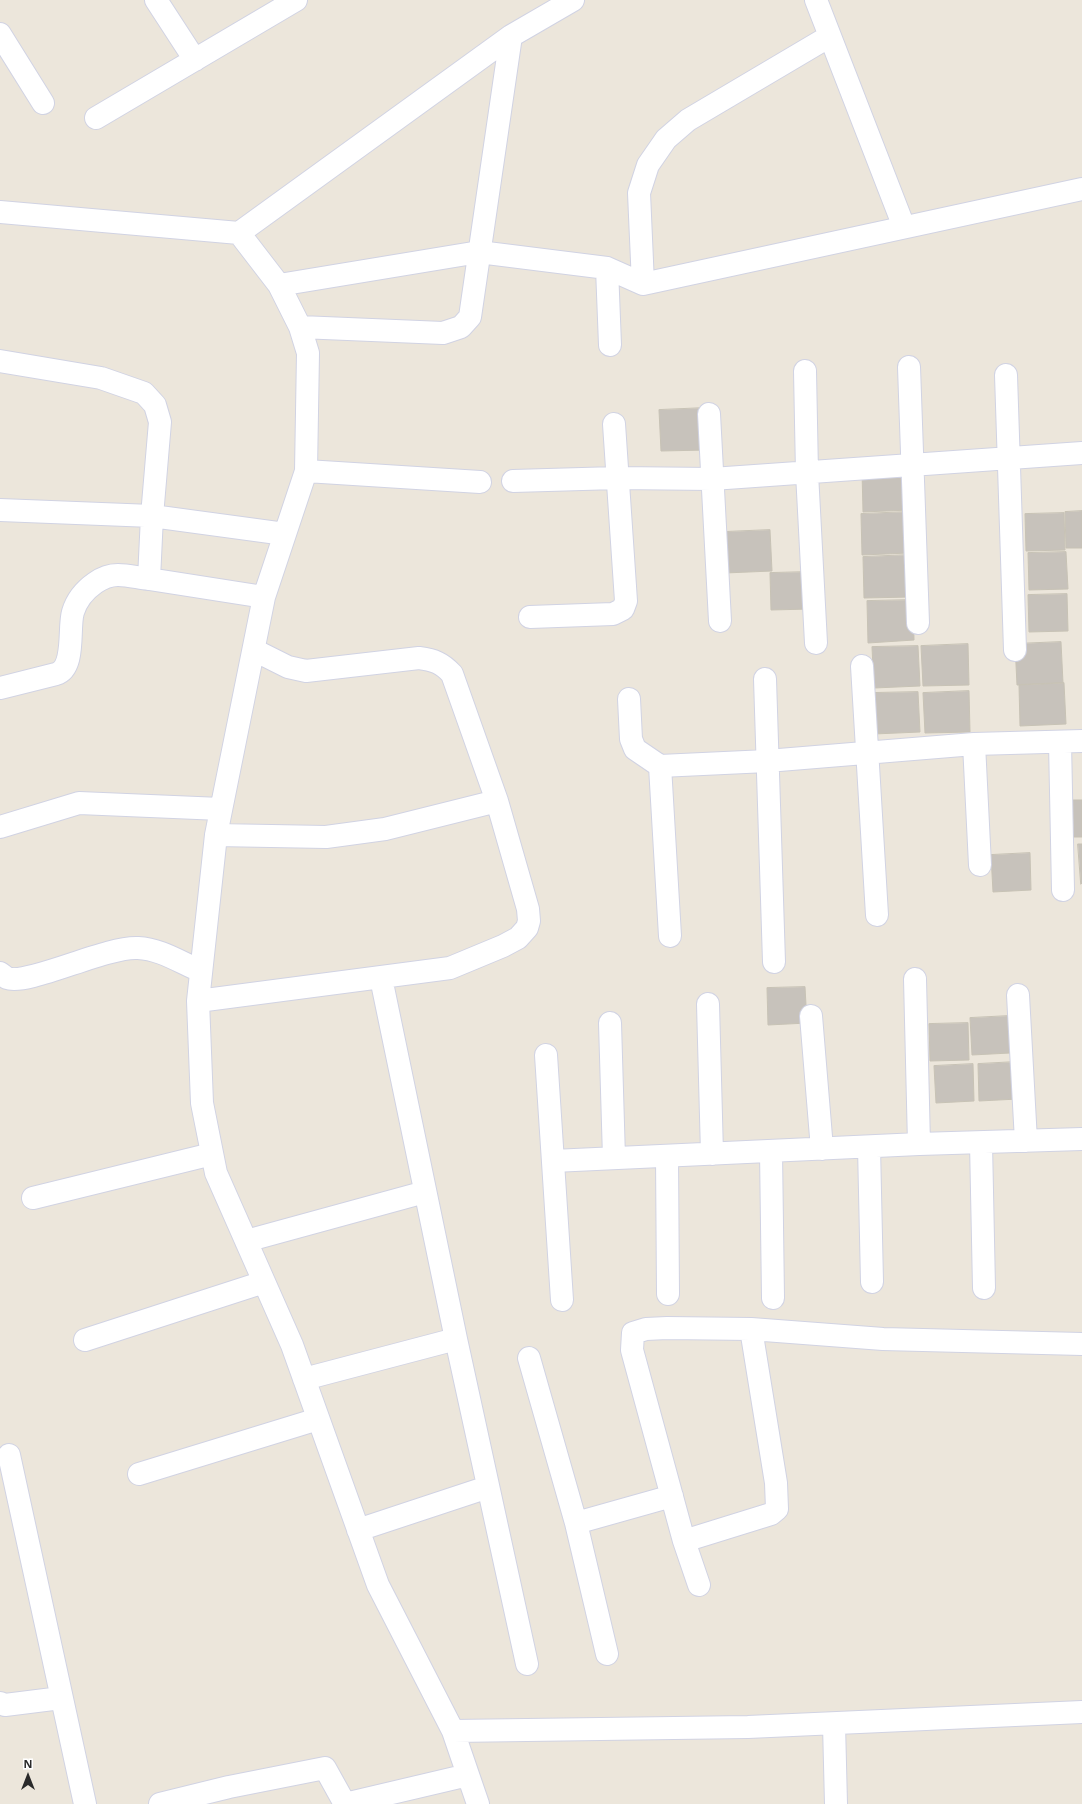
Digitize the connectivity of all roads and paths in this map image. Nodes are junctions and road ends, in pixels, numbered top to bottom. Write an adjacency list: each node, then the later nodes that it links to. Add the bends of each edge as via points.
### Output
1 (156, 0): 8 (street)
2 (296, 0): 8 (street)
3 (573, 0): 6 (street)
4 (816, 0): 7 (street)
5 (0, 34): 9 (street)
6 (511, 36): 14 (street); 15 (street)
7 (830, 36): 13 (street); 17 (street, via 688,120 666,139 648,165 639,193)
8 (195, 60): 10 (street)
9 (43, 103)
10 (96, 118)
11 (1082, 189): 13 (street)
12 (0, 212): 14 (street)
13 (904, 227): 17 (street)
14 (239, 233): 18 (street)
15 (479, 252): 16 (street); 18 (street); 19 (street, via 470,317 461,327 443,333)
16 (607, 268): 17 (street); 20 (street)
17 (643, 284)
18 (279, 285): 19 (street)
19 (300, 327): 30 (street, via 308,353)
20 (610, 345)
21 (0, 361): 37 (street, via 100,378 144,393 155,405 160,422)
22 (909, 367): 29 (street)
23 (805, 371): 31 (street)
24 (1006, 374): 28 (street)
25 (709, 414): 33 (street)
26 (614, 424): 32 (street)
27 (1082, 453): 28 (street)
28 (1008, 458): 29 (street); 46 (street)
29 (913, 464): 31 (street); 43 (street)
30 (306, 471): 35 (street); 38 (street)
31 (807, 473): 33 (street); 44 (street)
32 (617, 478): 33 (street); 34 (street); 41 (street, via 626,601 623,609 613,614)
33 (712, 479): 42 (street)
34 (513, 481)
35 (480, 482)
36 (0, 510): 37 (street)
37 (152, 516): 38 (street); 39 (street)
38 (285, 534): 40 (street)
39 (149, 580): 40 (street); 49 (street, via 119,575 106,577 86,588 73,612 68,660 63,670)
40 (264, 597): 45 (street)
41 (530, 617)
42 (720, 621)
43 (918, 623)
44 (816, 643)
45 (254, 650): 57 (street, via 288,667 306,671 419,658 444,665 452,674); 58 (street)
46 (1015, 650)
47 (862, 666): 54 (street)
48 (765, 679): 55 (street)
49 (0, 688)
50 (629, 699): 56 (street, via 631,738 635,749)
51 (1082, 741): 52 (street)
52 (1060, 742): 53 (street); 62 (street)
53 (974, 744): 54 (street); 61 (street)
54 (867, 754): 55 (street); 63 (street)
55 (767, 761): 56 (street); 65 (street)
56 (660, 766): 64 (street)
57 (497, 801): 60 (street, via 385,829 326,837); 68 (street, via 528,908 529,920 526,928 518,938 503,946 450,968)
58 (221, 809): 59 (street, via 79,803); 60 (street)
59 (0, 827)
60 (216, 835): 66 (street)
61 (980, 865)
62 (1063, 890)
63 (877, 915)
64 (670, 936)
65 (774, 962)
66 (201, 971): 67 (street, via 159,951 137,948 100,954 24,978 7,978); 71 (street)
67 (0, 973)
68 (381, 978): 71 (street); 88 (street)
69 (915, 979): 79 (street)
70 (1018, 995): 77 (street)
71 (198, 1001): 83 (street, via 202,1103)
72 (708, 1004): 84 (street)
73 (811, 1016): 81 (street)
74 (610, 1023): 86 (street)
75 (546, 1055): 87 (street)
76 (1082, 1139): 77 (street)
77 (1026, 1141): 78 (street)
78 (980, 1143): 79 (street); 93 (street)
79 (919, 1144): 80 (street)
80 (869, 1147): 81 (street); 92 (street)
81 (822, 1150): 82 (street)
82 (771, 1152): 84 (street); 95 (street)
83 (212, 1154): 89 (street); 90 (street, via 216,1174)
84 (712, 1154): 85 (street)
85 (667, 1156): 86 (street); 94 (street)
86 (614, 1158): 87 (street)
87 (553, 1161): 96 (street)
88 (425, 1192): 90 (street); 98 (street)
89 (34, 1198)
90 (246, 1241): 91 (street)
91 (264, 1282): 99 (street); 102 (street)
92 (872, 1282)
93 (984, 1288)
94 (668, 1294)
95 (773, 1298)
96 (562, 1300)
97 (751, 1329): 100 (street, via 883,1339); 107 (street, via 667,1328 646,1329 633,1333 632,1350); 110 (street, via 776,1483 777,1509 771,1514)
98 (456, 1339): 102 (street); 106 (street)
99 (85, 1340)
100 (1082, 1344)
101 (529, 1358): 108 (street)
102 (304, 1379): 103 (street)
103 (318, 1419): 105 (street); 109 (street)
104 (9, 1455): 114 (street)
105 (139, 1474)
106 (488, 1487): 109 (street); 113 (street)
107 (672, 1496): 108 (street); 110 (street)
108 (576, 1523): 112 (street)
109 (358, 1530): 118 (street, via 378,1585)
110 (684, 1541): 111 (street)
111 (699, 1585)
112 (607, 1654)
113 (527, 1664)
114 (62, 1698): 115 (street, via 4,1705); 120 (street)
115 (0, 1703)
116 (1082, 1712): 117 (street)
117 (834, 1724): 118 (street); 124 (street)
118 (453, 1732): 119 (street)
119 (468, 1775): 122 (street); 123 (street)
120 (85, 1804)
121 (160, 1804): 122 (street, via 325,1768)
122 (345, 1804)
123 (478, 1804)
124 (836, 1804)

